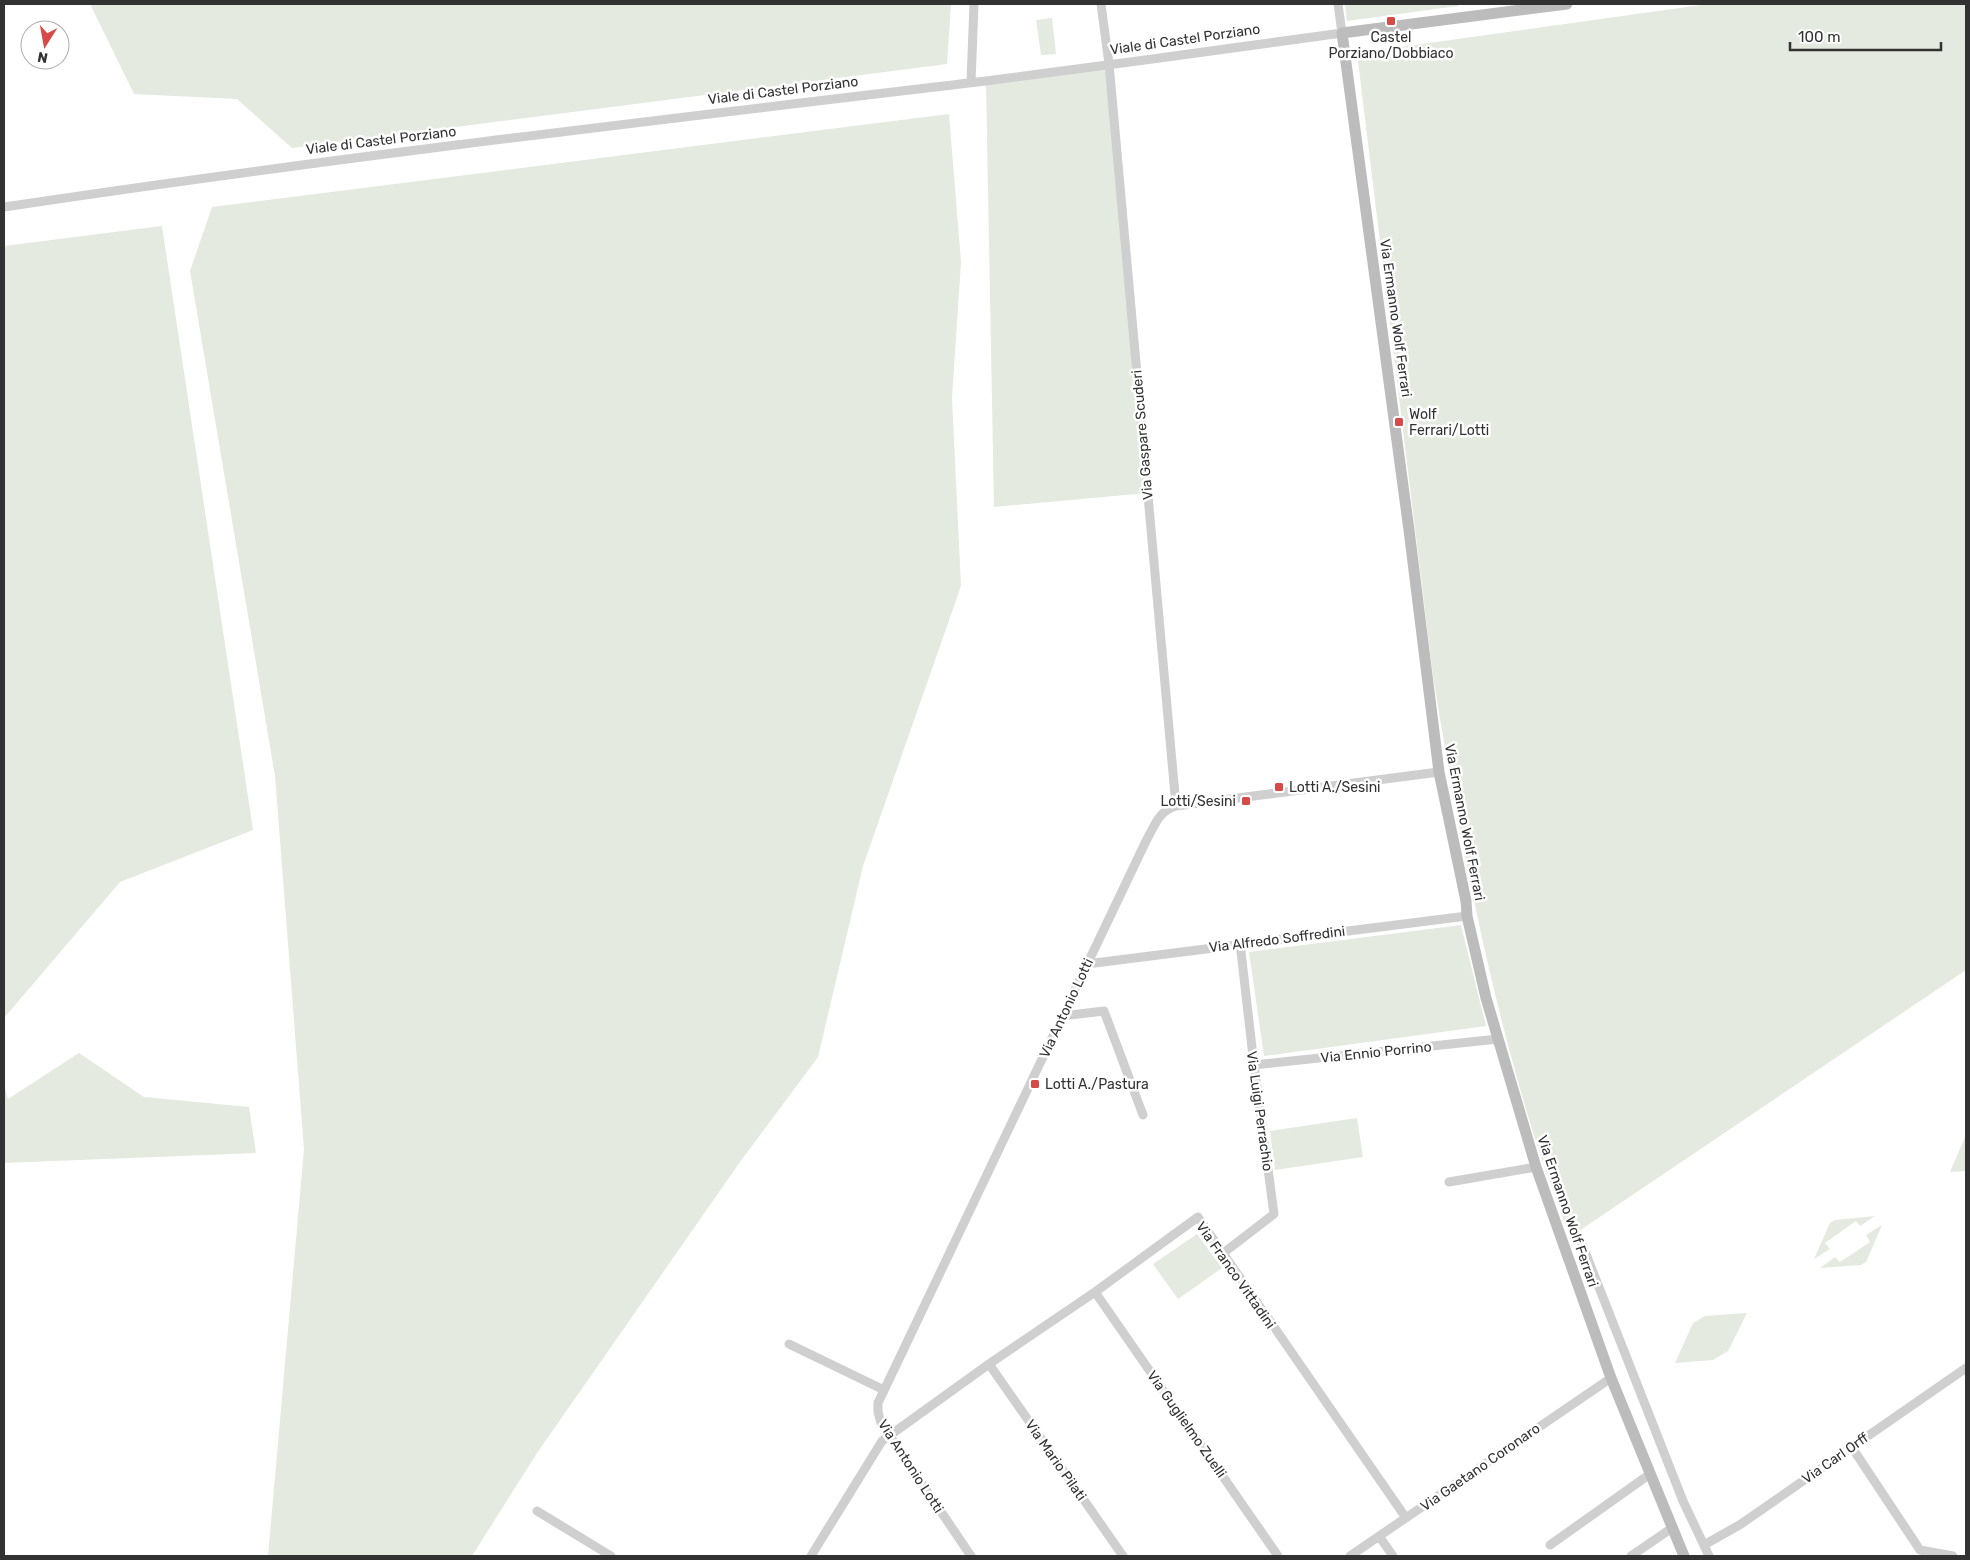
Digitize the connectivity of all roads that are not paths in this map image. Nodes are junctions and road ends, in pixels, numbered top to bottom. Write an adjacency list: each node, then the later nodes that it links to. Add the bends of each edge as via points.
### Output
1 (974, 4): 7 (street)
2 (1100, 4): 6 (street, Via Gaspare Scuderi)
3 (1338, 4): 5 (street)
4 (1567, 4): 5 (street, Viale di Castel Porziano)
5 (1342, 33): 6 (street, Viale di Castel Porziano); 9 (street, Via Ermanno Wolf Ferrari)
6 (1109, 64): 7 (street, Viale di Castel Porziano); 10 (street, Via Gaspare Scuderi)
7 (971, 82): 8 (street, Viale di Castel Porziano, via 372,156)
8 (4, 207)
9 (1438, 772): 10 (street); 11 (street, Via Ermanno Wolf Ferrari)
10 (1176, 806): 13 (street, Via Antonio Lotti, via 1163,812 1146,841)
11 (1467, 916): 12 (street, Via Alfredo Soffredini); 15 (street, Via Ermanno Wolf Ferrari)
12 (1240, 943): 13 (street, Via Alfredo Soffredini); 16 (street, Via Luigi Perrachio)
13 (1087, 964): 14 (street, Via Antonio Lotti)
14 (1062, 1016): 17 (street, via 1104,1011); 27 (street, Via Antonio Lotti)
15 (1498, 1039): 16 (street, Via Ennio Porrino); 18 (street, Via Ermanno Wolf Ferrari)
16 (1254, 1065): 21 (street, Via Luigi Perrachio, via 1274,1214)
17 (1143, 1116)
18 (1536, 1167): 19 (street); 26 (street, Via Ermanno Wolf Ferrari)
19 (1448, 1182)
20 (1580, 1238): 36 (street, Via Ermanno Wolf Ferrari, via 1683,1501)
21 (1222, 1254): 22 (street, Via Franco Vittadini, via 1198,1218); 32 (street, Via Franco Vittadini)
22 (1095, 1292): 24 (street, Via Franco Vittadini); 42 (street, Via Guglielmo Zuelli)
23 (789, 1344): 27 (street)
24 (989, 1364): 28 (street, Via Franco Vittadini); 41 (street, Via Mario Pilati)
25 (1966, 1368): 29 (street, Via Carl Orff)
26 (1611, 1378): 30 (street, Via Ermanno Wolf Ferrari); 32 (street, Via Gaetano Coronaro)
27 (884, 1390): 28 (street, Via Antonio Lotti, via 878,1412)
28 (889, 1436): 39 (street, Via Franco Vittadini, via 882,1441); 40 (street, Via Antonio Lotti)
29 (1851, 1446): 36 (street, Via Carl Orff, via 1741,1524); 37 (street)
30 (1650, 1474): 33 (street, Via Ermanno Wolf Ferrari); 35 (street)
31 (537, 1511): 38 (street)
32 (1406, 1518): 34 (street, Via Gaetano Coronaro)
33 (1672, 1528): 45 (street); 46 (street, Via Ermanno Wolf Ferrari)
34 (1379, 1536): 43 (street, Via Gaetano Coronaro); 44 (street)
35 (1550, 1545)
36 (1704, 1545): 47 (street, Via Ermanno Wolf Ferrari)
37 (1919, 1553): 48 (street)
38 (611, 1556)
39 (811, 1556)
40 (971, 1556)
41 (1123, 1556)
42 (1278, 1556)
43 (1350, 1556)
44 (1393, 1556)
45 (1631, 1556)
46 (1684, 1556)
47 (1709, 1556)
48 (1953, 1556)

